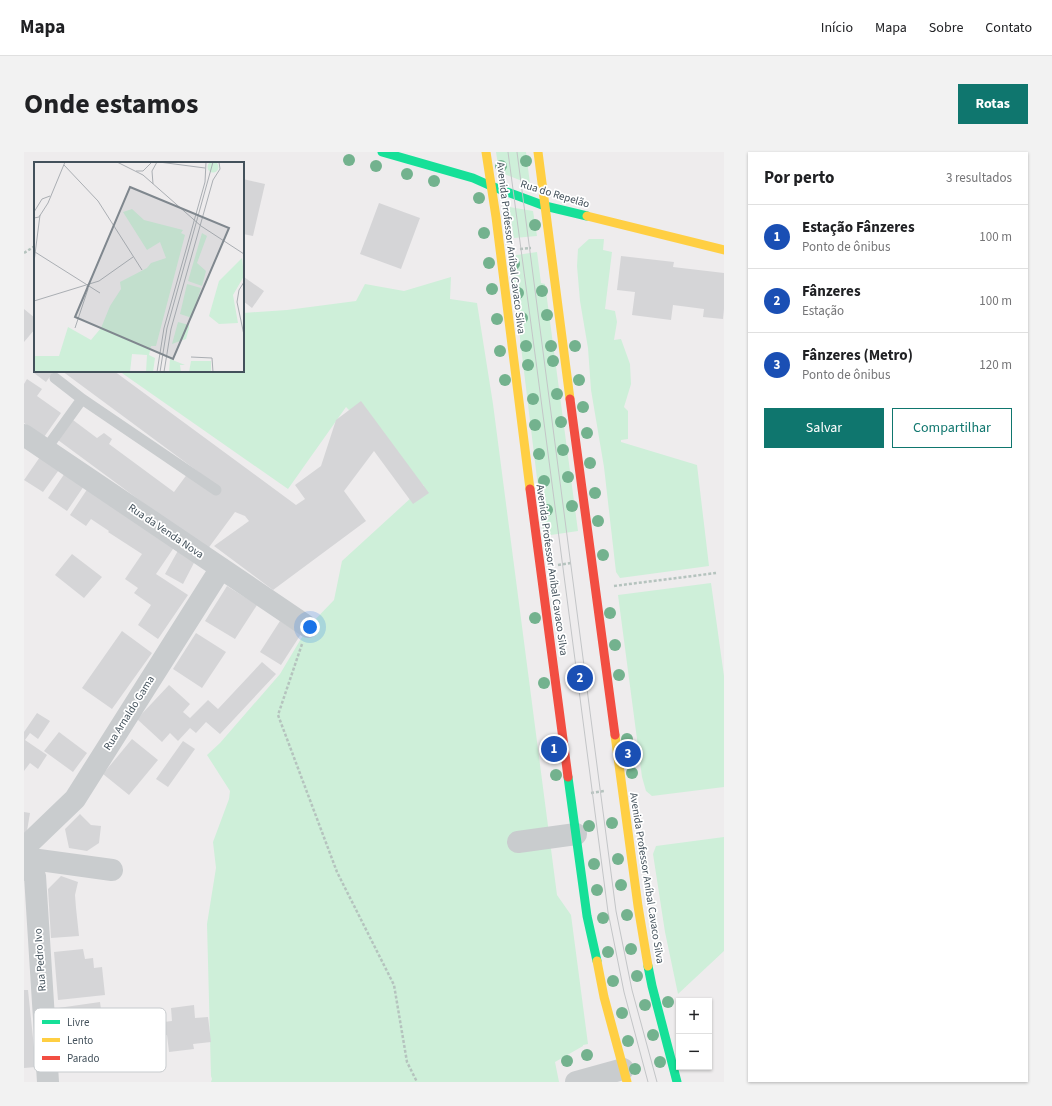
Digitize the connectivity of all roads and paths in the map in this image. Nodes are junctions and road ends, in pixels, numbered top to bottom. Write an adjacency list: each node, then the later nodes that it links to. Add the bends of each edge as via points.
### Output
1 (382, 152): 4 (main road, Rua do Repelão, via 473,178)
2 (486, 152): 4 (main road, Avenida Professor Aníbal Cavaco Silva)
3 (538, 152): 5 (main road, Avenida Professor Aníbal Cavaco Silva)
4 (491, 186): 5 (main road, Rua do Repelão); 24 (main road, Avenida Professor Aníbal Cavaco Silva)
5 (545, 206): 9 (main road, Rua do Repelão); 20 (main road, Avenida Professor Aníbal Cavaco Silva)
6 (34, 247): 10 (path)
7 (534, 248): 8 (path)
8 (518, 249)
9 (724, 250)
10 (24, 253)
11 (55, 378): 12 (lane)
12 (82, 399): 14 (lane); 15 (lane)
13 (24, 435): 14 (street, Rua da Venda Nova)
14 (46, 449): 18 (street, Rua da Venda Nova)
15 (216, 490)
16 (574, 563): 17 (path)
17 (555, 565)
18 (221, 568): 21 (street, Rua da Venda Nova); 26 (street, Rua Arnaldo Gama, via 75,799)
19 (716, 573): 20 (path)
20 (595, 588): 36 (main road, Avenida Professor Aníbal Cavaco Silva, via 638,906 652,986)
21 (308, 627): 34 (path, via 278,715 337,872 394,985 407,1062)
22 (609, 791): 23 (path)
23 (587, 793)
24 (576, 834): 25 (street); 32 (main road, Avenida Professor Aníbal Cavaco Silva, via 587,916 604,997)
25 (518, 842)
26 (24, 848)
27 (24, 858): 29 (street)
28 (24, 866): 30 (street, Rua Pedro Ivo, via 34,876)
29 (112, 870)
30 (43, 1008)
31 (47, 1072): 33 (street, Rua Pedro Ivo)
32 (625, 1076): 35 (street)
33 (48, 1082)
34 (417, 1082)
35 (576, 1082)
36 (677, 1082)

